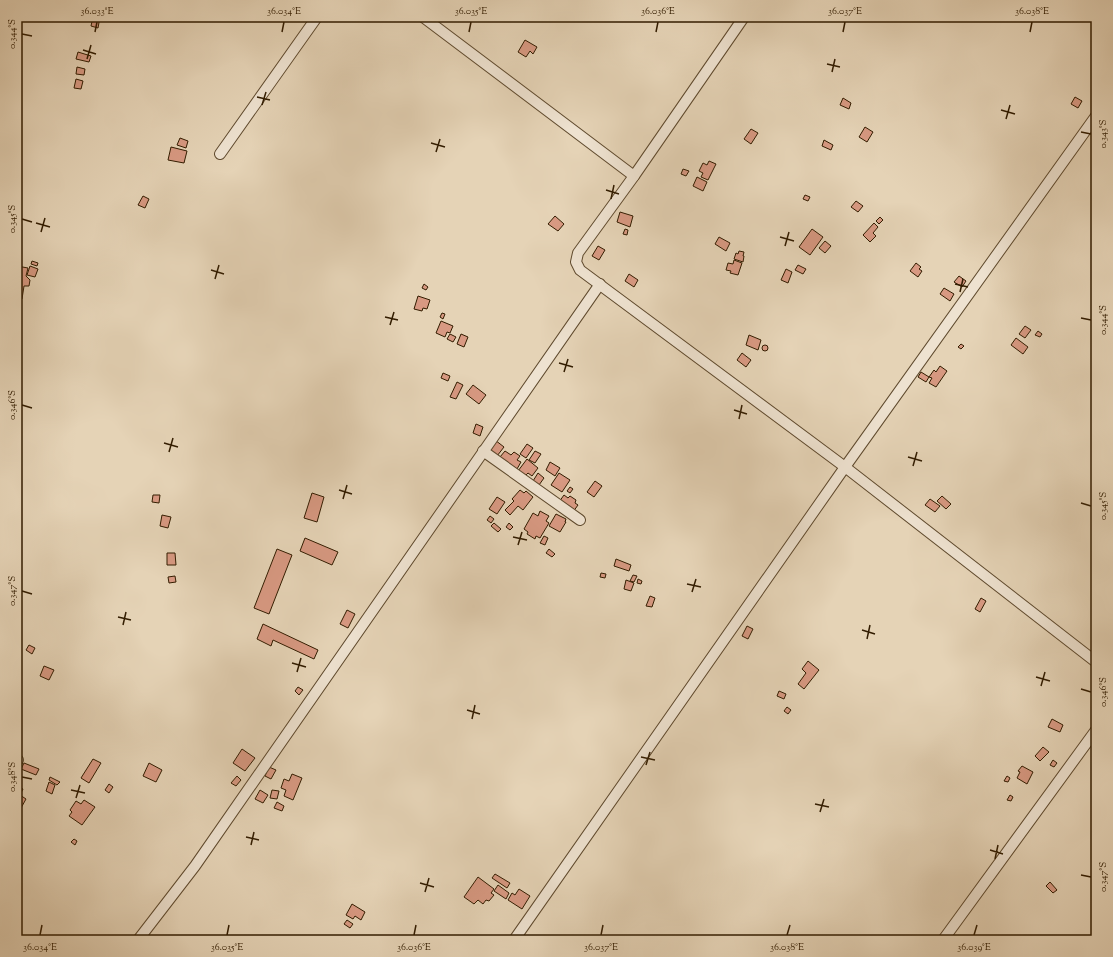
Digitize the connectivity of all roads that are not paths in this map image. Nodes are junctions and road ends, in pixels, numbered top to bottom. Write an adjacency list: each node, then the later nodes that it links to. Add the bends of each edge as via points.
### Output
1 (317, 17): 5 (street)
2 (422, 17): 6 (street)
3 (744, 17): 6 (street)
4 (1096, 116): 9 (street)
5 (220, 154)
6 (634, 176): 7 (street, via 578,253 576,262 580,270)
7 (600, 284): 8 (street); 9 (street)
8 (484, 451): 10 (street); 13 (street, via 195,866)
9 (845, 467): 11 (street); 14 (street)
10 (580, 520)
11 (1096, 662)
12 (1096, 730): 15 (street)
13 (138, 940)
14 (514, 940)
15 (943, 940)

